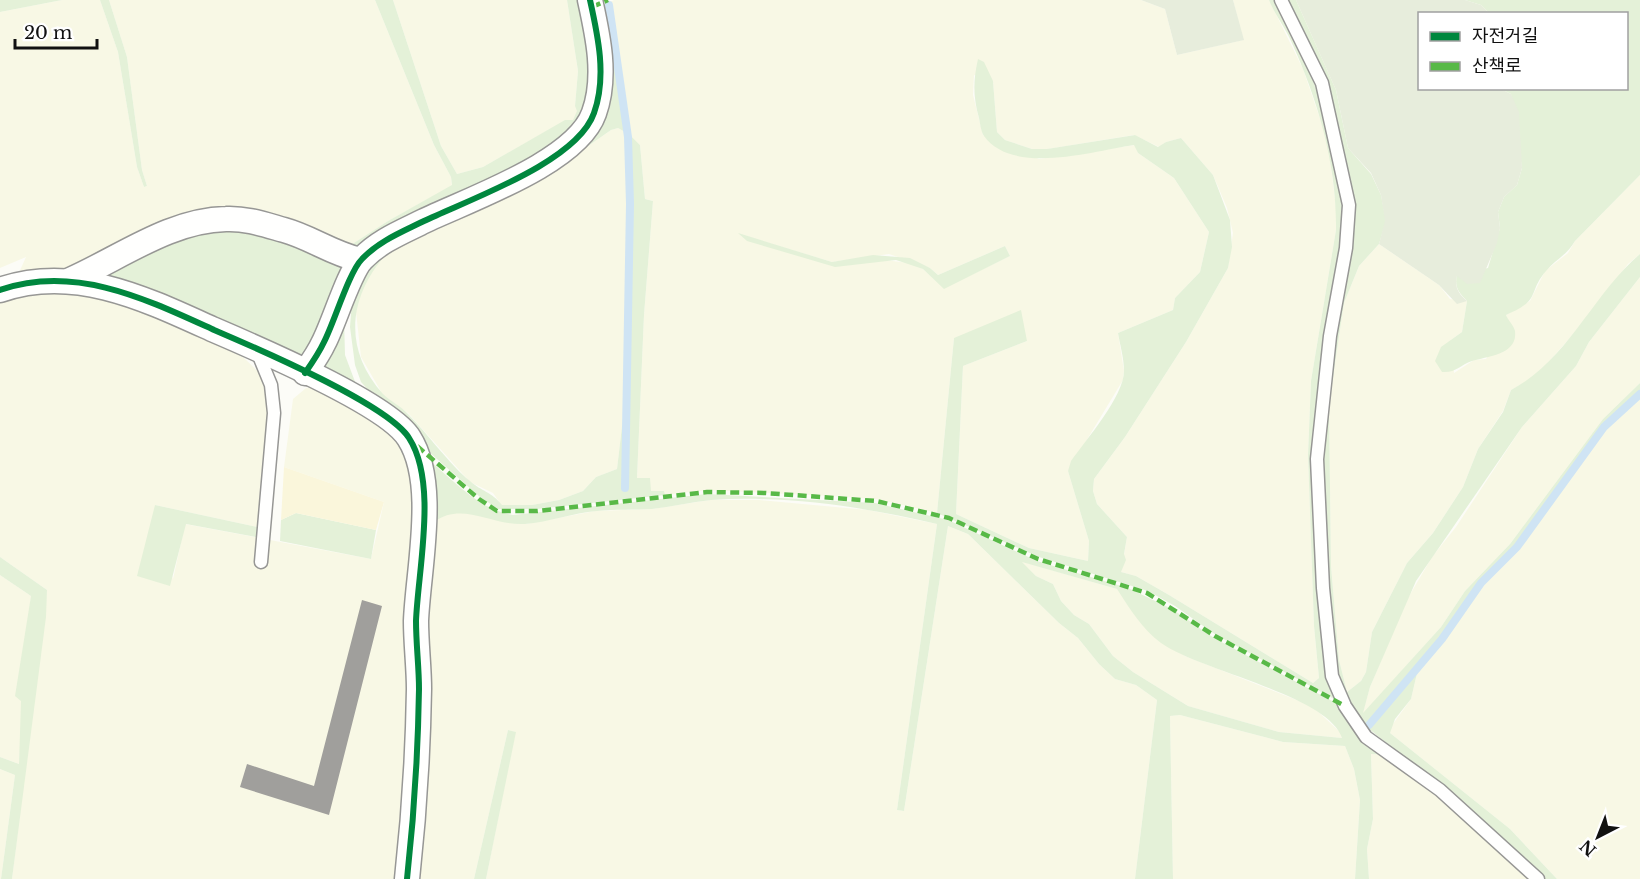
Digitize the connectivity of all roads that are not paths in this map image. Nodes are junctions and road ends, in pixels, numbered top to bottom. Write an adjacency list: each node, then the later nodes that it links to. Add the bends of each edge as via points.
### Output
1 (590, 0): 3 (street, via 601,62 600,86 594,114 582,135 501,187 387,239)
2 (1281, 0): 10 (lane, via 1322,84 1349,205 1317,459 1322,577 1332,676 1345,706 1366,737 1440,790)
3 (360, 260): 4 (street, via 336,254 288,231 226,219 191,224 158,236); 7 (street, via 324,342)
4 (70, 280): 5 (street); 6 (street, via 122,291)
5 (0, 290)
6 (256, 348): 7 (street); 8 (lane, via 271,385 274,413)
7 (305, 373): 9 (street, via 394,421 409,438 421,468 417,770)
8 (261, 562)
9 (407, 879)
10 (1538, 879)

